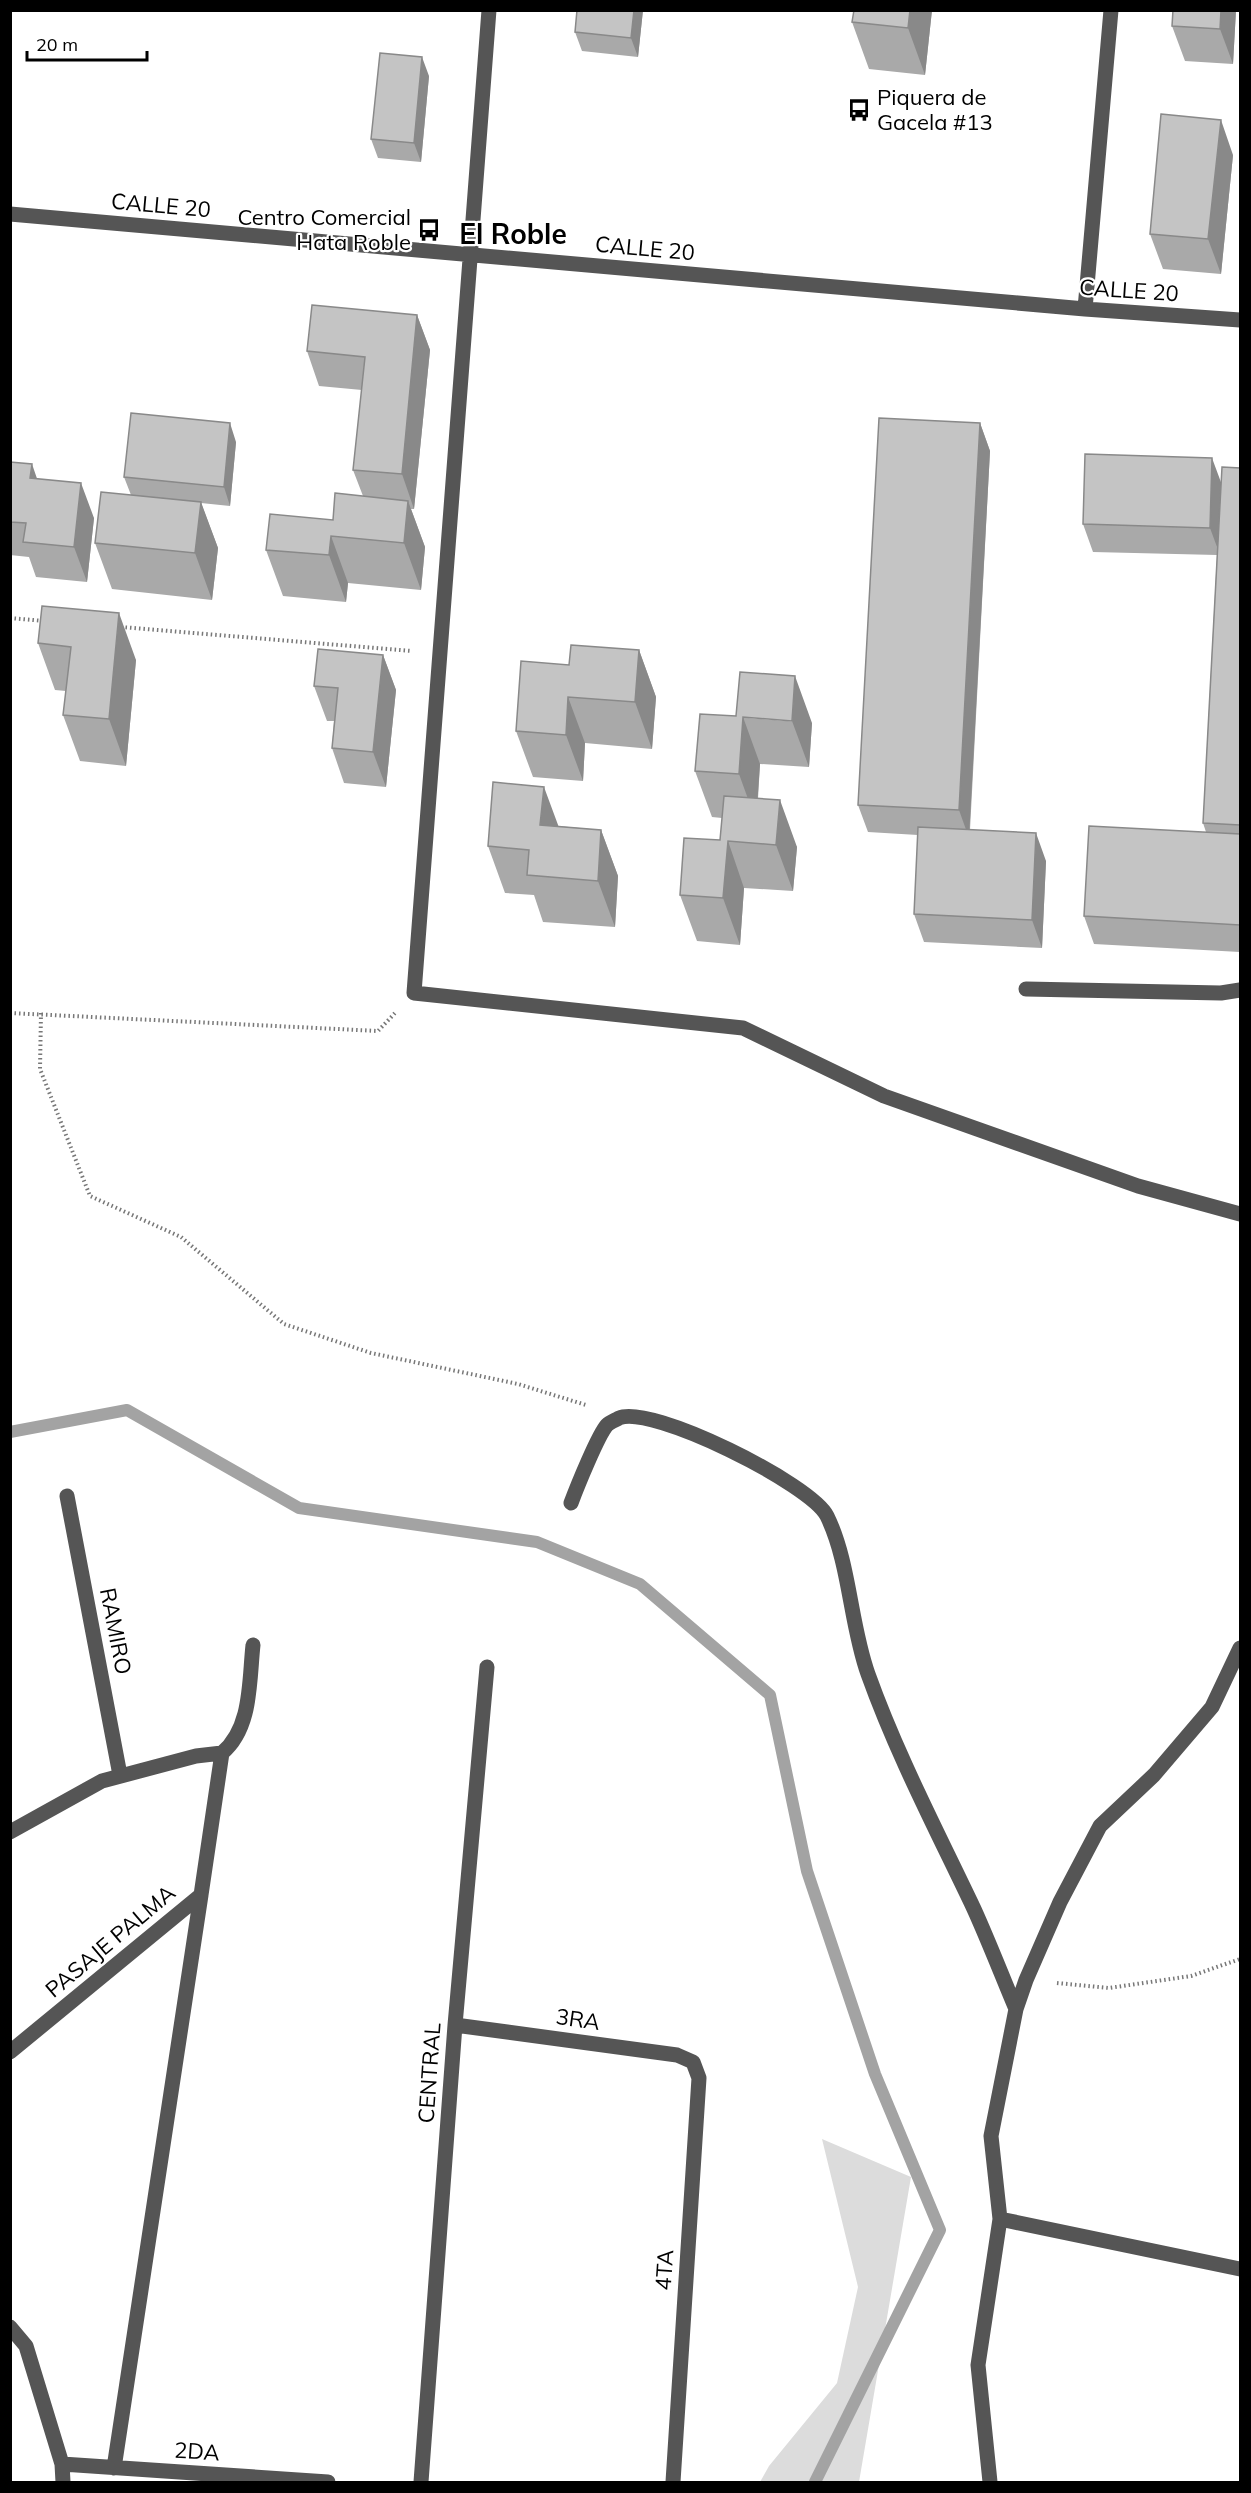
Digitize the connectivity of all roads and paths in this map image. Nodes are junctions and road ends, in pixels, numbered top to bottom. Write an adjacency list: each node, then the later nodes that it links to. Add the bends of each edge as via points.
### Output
1 (489, 10): 4 (street)
2 (1111, 10): 5 (street)
3 (10, 214): 4 (street, CALLE 20)
4 (471, 255): 5 (street, CALLE 20); 10 (street)
5 (1085, 309): 6 (street, CALLE 20)
6 (1240, 320)
7 (10, 618): 8 (path)
8 (46, 621)
9 (118, 627): 10 (path)
10 (440, 654): 13 (street)
11 (1026, 989): 12 (street, via 1221,993)
12 (1240, 990)
13 (414, 993): 15 (path, via 378,1030); 16 (street, via 743,1028 884,1096 1138,1186)
14 (10, 1013): 15 (path)
15 (41, 1013): 17 (path, via 40,1069 90,1196 181,1237 284,1324 371,1353 518,1384)
16 (1240, 1214)
17 (622, 1417): 19 (street, via 607,1425); 29 (street, via 654,1421 711,1441 789,1480 826,1514 837,1544 867,1671 895,1745)
18 (67, 1496): 24 (street, RAMIRO)
19 (571, 1503)
20 (253, 1644): 23 (street, via 246,1711 240,1731)
21 (1240, 1648): 28 (street, via 1212,1707 1154,1775 1100,1826 1060,1902)
22 (487, 1666): 30 (street, CENTRAL)
23 (222, 1753): 24 (street); 26 (street, PASAJE PALMA)
24 (120, 1775): 25 (street)
25 (10, 1832)
26 (201, 1895): 31 (street, PASAJE PALMA); 37 (street)
27 (1240, 1959): 28 (path, via 1191,1976 1109,1988)
28 (1026, 1980): 29 (street)
29 (1017, 2009): 33 (street, via 991,2136)
30 (454, 2025): 32 (street, 3RA, via 677,2055); 40 (street, CENTRAL)
31 (10, 2052)
32 (693, 2062): 41 (street, 4TA, via 699,2078)
33 (1000, 2218): 34 (street); 42 (street, via 978,2365)
34 (1240, 2269)
35 (10, 2327): 36 (street, via 26,2346)
36 (62, 2464): 37 (street, 2DA); 38 (street)
37 (114, 2468): 39 (street, 2DA)
38 (63, 2482)
39 (328, 2482)
40 (421, 2482)
41 (673, 2482)
42 (990, 2482)

